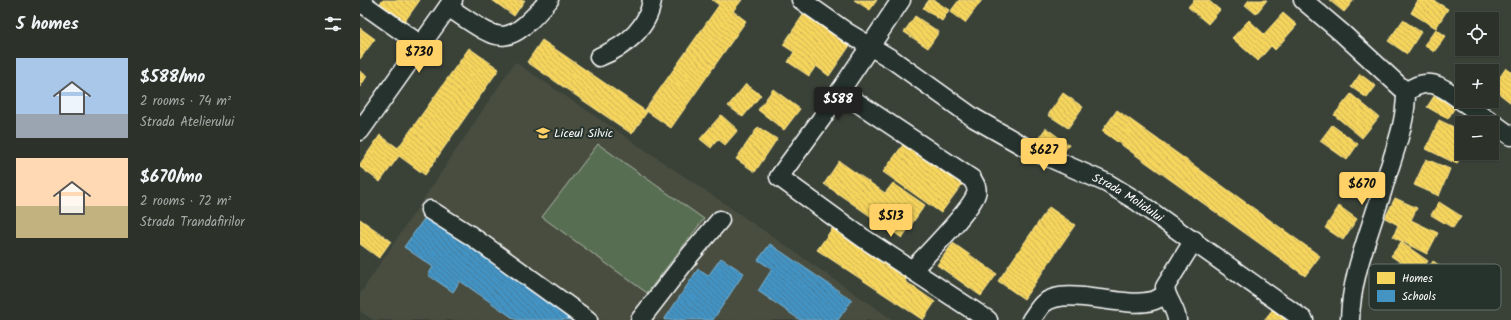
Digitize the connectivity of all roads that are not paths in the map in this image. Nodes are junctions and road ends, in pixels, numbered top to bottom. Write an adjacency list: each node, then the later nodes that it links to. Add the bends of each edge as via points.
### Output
1 (549, 0): 7 (street, via 513,34 501,37 490,35)
2 (652, 0): 10 (street, via 645,22 634,35 624,44)
3 (801, 0): 9 (street, Strada Molidului)
4 (901, 0): 9 (street)
5 (1304, 0): 12 (street)
6 (360, 4): 8 (street)
7 (451, 4): 8 (street)
8 (421, 45): 15 (street)
9 (869, 46): 11 (street); 19 (street, Strada Molidului, via 893,60 974,118 1026,147 1107,183)
10 (599, 57)
11 (840, 91): 20 (street, via 779,177); 20 (street, via 972,179 976,187 976,194 964,212)
12 (1406, 92): 13 (street, via 1424,83 1437,85); 28 (street, via 1406,112 1399,140 1356,274)
13 (1455, 97)
14 (1472, 108): 16 (street)
15 (360, 131)
16 (1511, 136)
17 (430, 210): 22 (street, via 470,235)
18 (720, 220): 23 (street)
19 (1194, 240): 21 (street, via 1170,277 1165,287); 27 (street, Strada Molidului)
20 (912, 270): 24 (street)
21 (1166, 294): 25 (street, via 1153,301 1135,304 1076,296 1057,297 1044,303); 26 (street)
22 (588, 320)
23 (640, 320)
24 (988, 320)
25 (1031, 320)
26 (1177, 320)
27 (1304, 320)
28 (1350, 320)

